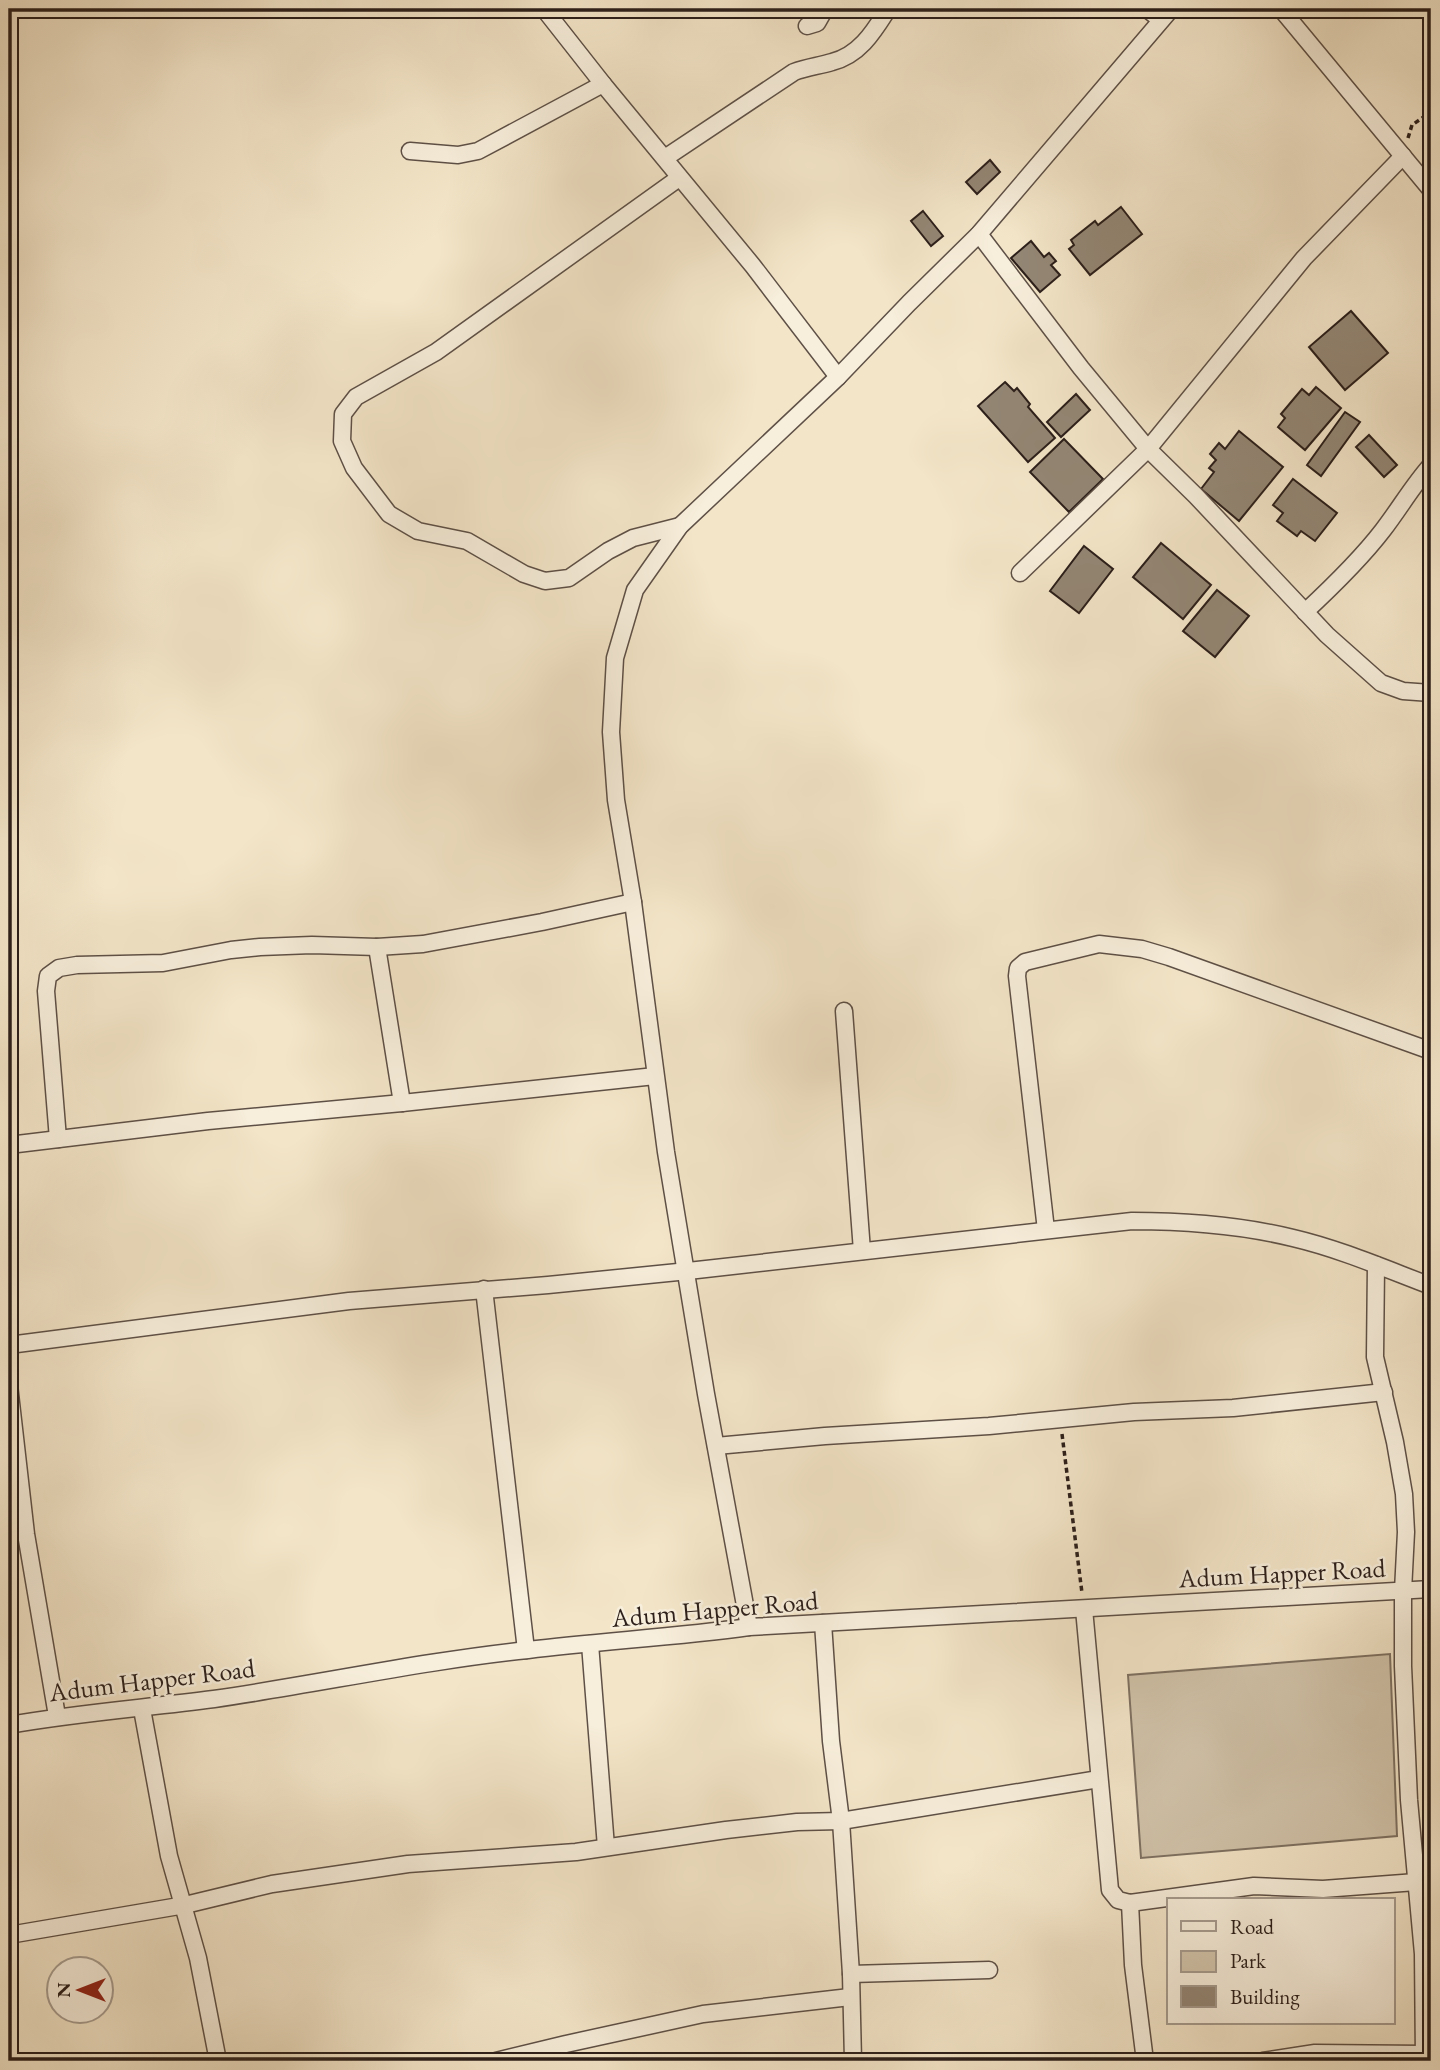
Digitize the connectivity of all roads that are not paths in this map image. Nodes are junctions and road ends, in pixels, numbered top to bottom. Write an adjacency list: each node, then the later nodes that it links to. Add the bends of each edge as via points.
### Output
1 (544, 9): 8 (street)
2 (825, 9): 7 (street, via 817,23)
3 (888, 9): 11 (street, via 867,41 850,54 794,72)
4 (1147, 9): 6 (street)
5 (1281, 9): 10 (street)
6 (1166, 15): 14 (street)
7 (807, 26)
8 (603, 83): 9 (street, via 478,151 458,155); 11 (street)
9 (410, 151)
10 (1403, 156): 13 (street); 16 (street, via 1304,258)
11 (665, 158): 12 (street)
12 (679, 178): 15 (street); 18 (street, via 436,352 355,397 343,414 342,442 354,468 389,514 418,531 467,541 545,581 569,578 633,538)
13 (1431, 190)
14 (979, 234): 15 (street); 16 (street)
15 (838, 377): 18 (street)
16 (1148, 449): 19 (street); 20 (street)
17 (1431, 465): 20 (street, via 1352,567)
18 (680, 526): 22 (street, via 635,590 615,658 611,732 616,800)
19 (1020, 573)
20 (1306, 612): 21 (street, via 1381,683 1403,691)
21 (1431, 693)
22 (633, 902): 23 (street, via 471,936); 26 (street)
23 (377, 947): 27 (street); 28 (street, via 260,947 163,963 59,968 48,976 46,991)
24 (844, 1011): 31 (street)
25 (1431, 1051): 30 (street, via 1142,949 1099,944 1025,962 1017,976)
26 (655, 1076): 27 (street); 33 (street)
27 (402, 1103): 28 (street)
28 (58, 1139): 29 (street)
29 (9, 1146)
30 (1046, 1230): 31 (street); 32 (street, via 1183,1221 1295,1238)
31 (862, 1251): 33 (street)
32 (1376, 1265): 34 (street); 38 (street, via 1375,1357)
33 (688, 1271): 35 (street); 39 (street)
34 (1431, 1286)
35 (484, 1289): 36 (street, via 297,1307); 48 (street)
36 (9, 1345)
37 (9, 1385): 40 (street)
38 (1384, 1392): 39 (street, via 1233,1408); 43 (street, via 1404,1494)
39 (716, 1446): 46 (street)
40 (26, 1534): 41 (street); 50 (street)
41 (9, 1536)
42 (1431, 1589): 43 (street, Adum Happer Road)
43 (1403, 1591): 44 (street, Adum Happer Road); 55 (street)
44 (1084, 1609): 45 (street, Adum Happer Road); 52 (street)
45 (822, 1623): 46 (street, Adum Happer Road); 53 (street)
46 (749, 1627): 47 (street, Adum Happer Road)
47 (590, 1644): 48 (street, Adum Happer Road); 54 (street)
48 (526, 1650): 49 (street, Adum Happer Road)
49 (142, 1709): 50 (street, Adum Happer Road); 57 (street, via 169,1856)
50 (57, 1716): 51 (street, Adum Happer Road)
51 (9, 1725)
52 (1099, 1779): 53 (street); 56 (street, via 1110,1889 1118,1900)
53 (841, 1821): 54 (street); 60 (street)
54 (606, 1847): 57 (street, via 408,1864 272,1884)
55 (1416, 1882): 56 (street, via 1323,1889 1254,1886); 62 (street, via 1423,1954)
56 (1130, 1903): 66 (street)
57 (185, 1905): 58 (street); 63 (street)
58 (9, 1935)
59 (989, 1970): 60 (street)
60 (851, 1974): 61 (street)
61 (850, 1997): 64 (street, via 704,2014); 65 (street)
62 (1424, 2058): 67 (street, via 1315,2053)
63 (218, 2061)
64 (496, 2061)
65 (853, 2061)
66 (1145, 2061)
67 (1263, 2061)

